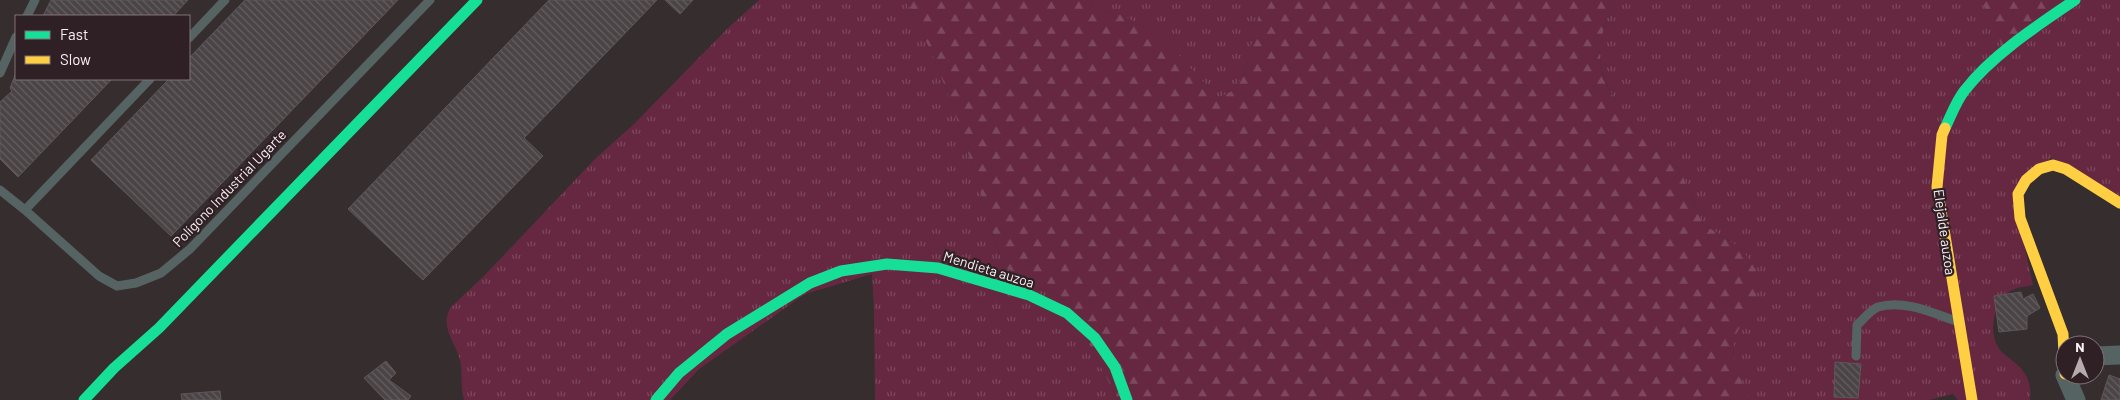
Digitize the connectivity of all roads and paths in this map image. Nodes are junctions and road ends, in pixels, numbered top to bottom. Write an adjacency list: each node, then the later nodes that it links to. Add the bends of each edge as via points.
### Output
1 (35, 0): 6 (lane)
2 (225, 0): 7 (lane)
3 (430, 0): 13 (lane, Polígono Industrial Ugarte, via 190,249 161,273 136,283 117,286 99,276)
4 (476, 0): 15 (street)
5 (2075, 0): 14 (street, Elejalde auzoa, via 1992,62 1964,91 1942,135 1937,187)
6 (28, 15)
7 (190, 37)
8 (15, 39): 9 (lane)
9 (0, 73)
10 (149, 80): 13 (lane)
11 (0, 190): 13 (lane, Polígono Industrial Ugarte)
12 (2120, 203): 16 (street, via 2066,169 2053,165 2039,169 2026,180 2018,194 2020,218)
13 (25, 210)
14 (1958, 322): 18 (lane, via 1904,306 1877,308 1857,325); 25 (street, Elejalde auzoa)
15 (160, 328): 20 (street); 22 (street, via 114,368)
16 (2063, 335)
17 (2120, 355): 19 (street)
18 (1856, 356)
19 (2105, 356)
20 (132, 368)
21 (2069, 385): 26 (street)
22 (84, 400)
23 (656, 400): 24 (street, Mendieta auzoa, via 679,373 728,334 810,283 841,271 888,264 938,268 1029,295 1067,313 1096,338 1116,367)
24 (1127, 400)
25 (1972, 400)
26 (2076, 400)

